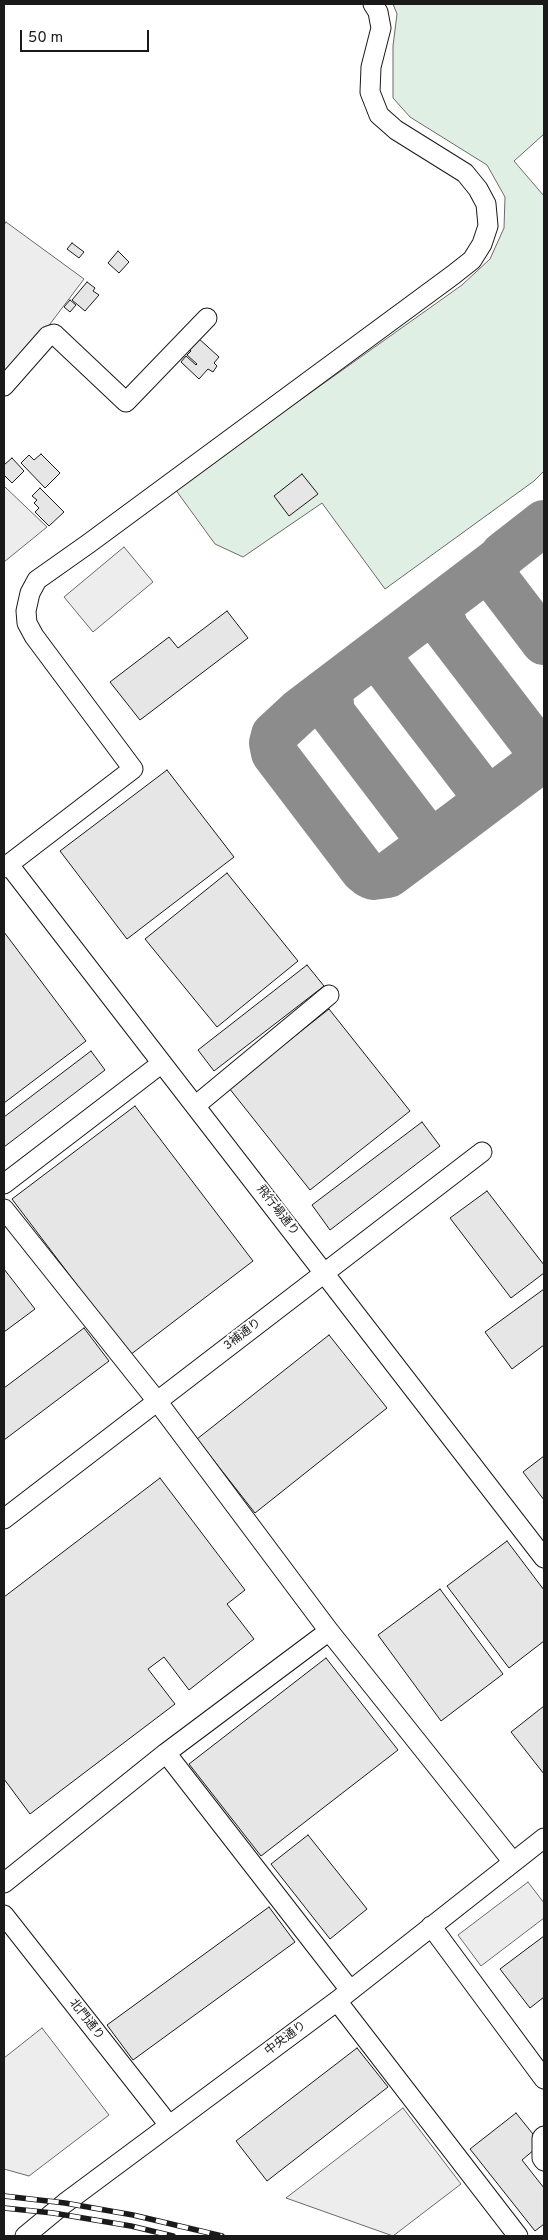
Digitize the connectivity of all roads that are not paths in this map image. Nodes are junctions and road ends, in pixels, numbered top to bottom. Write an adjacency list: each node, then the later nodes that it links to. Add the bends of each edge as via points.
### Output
1 (373, 4): 4 (street, via 381,28 371,67 370,92 379,115 396,130 465,173 478,189 486,204 488,226 482,244 472,260 453,275 37,580 30,593 27,623 133,769)
2 (207, 318): 3 (street, via 126,402 54,334 48,336)
3 (4, 386)
4 (6, 867): 6 (street, 飛行場通り)
5 (329, 996): 7 (street)
6 (162, 1064): 7 (street, 飛行場通り); 9 (street)
7 (195, 1106): 11 (street, 飛行場通り)
8 (482, 1152): 11 (street, 3補通り)
9 (4, 1184)
10 (4, 1209): 12 (street)
11 (324, 1273): 12 (street, 3補通り); 14 (street, 飛行場通り)
12 (157, 1401): 13 (street, 3補通り); 15 (street)
13 (4, 1518)
14 (544, 1558)
15 (329, 1631): 16 (street); 18 (street)
16 (166, 1753): 19 (street); 22 (street)
17 (544, 1838): 18 (street, 中央通り)
18 (513, 1862): 21 (street, 中央通り)
19 (4, 1883)
20 (4, 1915): 24 (street, 北門通り)
21 (431, 1926): 22 (street, 中央通り); 23 (street)
22 (343, 1995): 24 (street, 中央通り); 28 (street)
23 (544, 2078)
24 (169, 2125): 27 (street, 中央通り)
25 (544, 2136): 26 (street)
26 (544, 2160)
27 (25, 2236)
28 (518, 2236)

